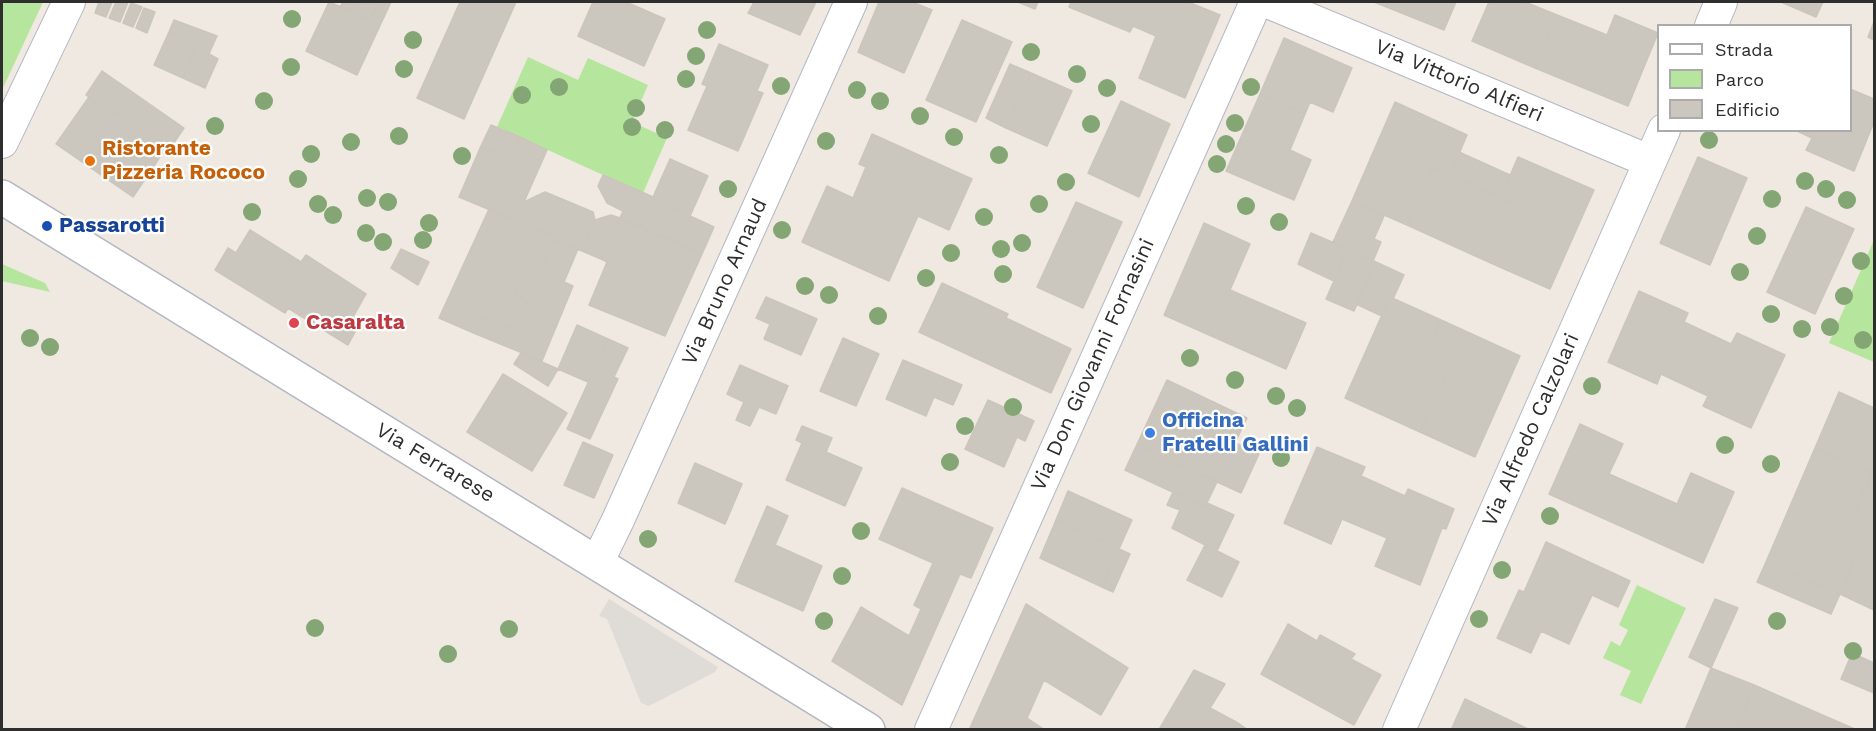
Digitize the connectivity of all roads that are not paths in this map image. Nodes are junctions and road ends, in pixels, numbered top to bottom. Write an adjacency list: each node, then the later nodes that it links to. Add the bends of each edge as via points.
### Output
1 (69, 2): 8 (street)
2 (851, 2): 11 (street, Via Bruno Arnaud)
3 (1256, 2): 13 (street, Via Don Giovanni Fornasini)
4 (1268, 2): 9 (street, Via Vittorio Alfieri)
5 (1721, 2): 6 (street)
6 (1712, 24)
7 (1663, 132): 9 (street, Via Alfredo Calzolari)
8 (2, 142)
9 (1649, 161): 14 (street, Via Alfredo Calzolari)
10 (2, 197): 11 (main road, Via Ferrarese)
11 (597, 563): 12 (main road, Via Ferrarese)
12 (868, 729)
13 (931, 729)
14 (1399, 729)

